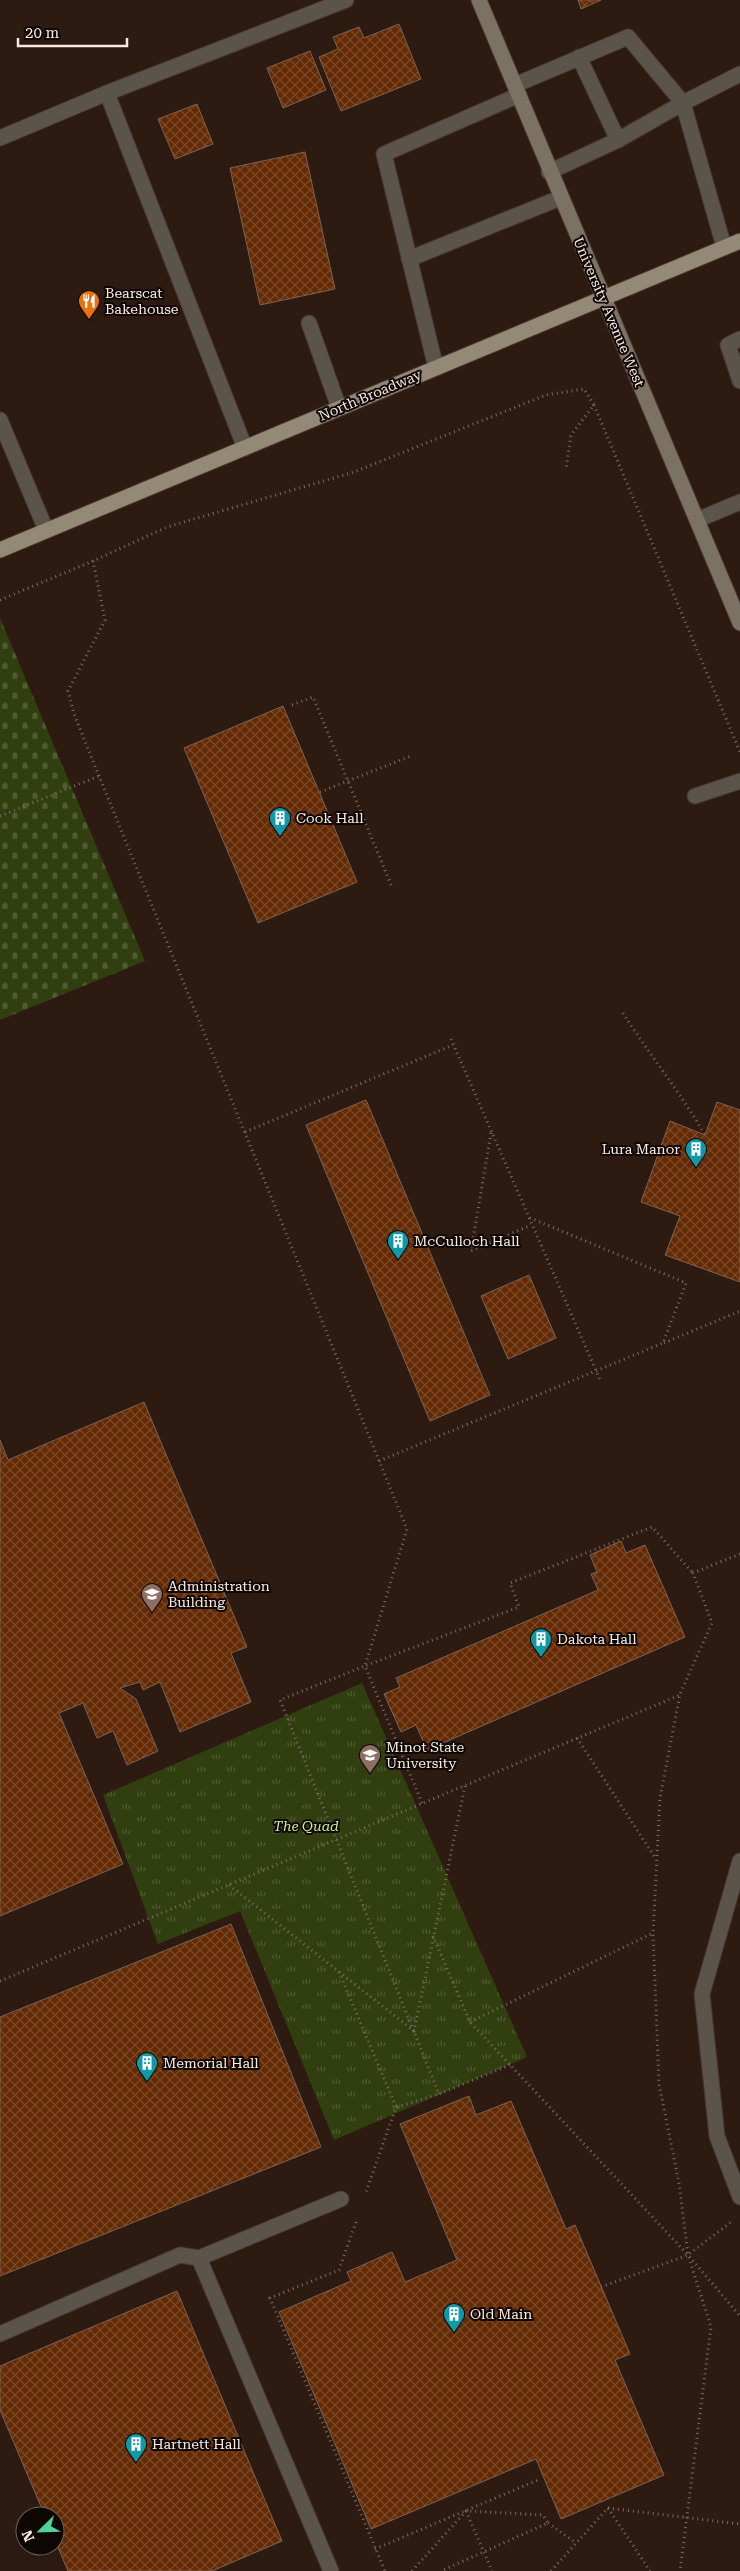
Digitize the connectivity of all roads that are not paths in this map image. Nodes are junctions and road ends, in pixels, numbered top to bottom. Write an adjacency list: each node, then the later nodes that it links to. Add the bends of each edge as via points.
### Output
1 (346, 0): 6 (street)
2 (479, 0): 5 (street, University Avenue West)
3 (579, 57): 5 (street); 7 (street, via 628,37); 9 (street)
4 (740, 74): 7 (street)
5 (517, 90): 10 (street, University Avenue West); 14 (street, via 384,154)
6 (107, 93): 8 (street); 22 (street)
7 (683, 103): 9 (street); 13 (street)
8 (0, 138)
9 (618, 140): 10 (street)
10 (550, 172): 11 (street, University Avenue West)
11 (560, 198): 14 (street); 15 (street, University Avenue West)
12 (740, 241): 13 (main road, North Broadway)
13 (724, 247): 15 (main road, North Broadway)
14 (409, 259): 18 (street)
15 (603, 298): 18 (main road, North Broadway); 24 (street, University Avenue West)
16 (309, 324): 20 (street)
17 (740, 339): 19 (street, via 728,345)
18 (436, 368): 20 (main road, North Broadway)
19 (740, 381)
20 (339, 408): 22 (main road, North Broadway)
21 (0, 420): 25 (street)
22 (245, 448): 25 (main road, North Broadway)
23 (740, 502): 24 (street)
24 (697, 520): 27 (street, University Avenue West)
25 (46, 530): 26 (main road, North Broadway)
26 (0, 550)
27 (740, 623)
28 (740, 781): 29 (street)
29 (695, 796)
30 (740, 1861): 31 (street, via 702,1994 717,2136)
31 (740, 2197)
32 (341, 2199): 33 (street)
33 (199, 2258): 34 (street, via 180,2255); 35 (street)
34 (0, 2334)
35 (331, 2571)

